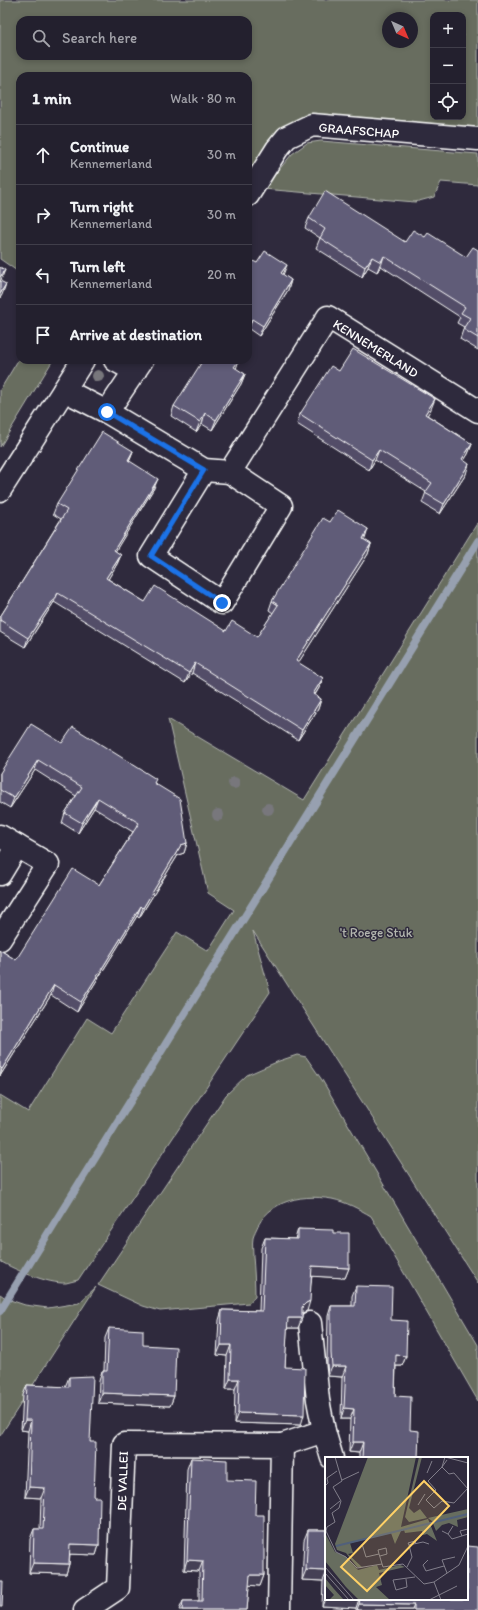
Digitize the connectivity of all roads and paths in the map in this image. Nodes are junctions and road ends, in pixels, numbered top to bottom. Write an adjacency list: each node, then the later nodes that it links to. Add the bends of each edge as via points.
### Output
1 (478, 139): 2 (street, GRAAFSCHAP, via 312,126 287,137)
2 (252, 188)
3 (80, 364): 5 (street)
4 (139, 366): 7 (street)
5 (64, 390): 7 (street); 10 (street)
6 (478, 411): 9 (street, KENNEMERLAND, via 328,317)
7 (107, 412): 8 (street)
8 (204, 470): 9 (street); 9 (street, via 151,556 222,603 281,506)
9 (230, 472)
10 (0, 490)
11 (8, 841): 12 (street); 13 (street, via 48,864)
12 (0, 874)
13 (0, 939)
14 (310, 1322): 15 (street, via 318,1400)
15 (324, 1431): 16 (street, DE VALLEI); 17 (street)
16 (282, 1445): 18 (street, DE VALLEI, via 124,1444 118,1588); 19 (street)
17 (332, 1457)
18 (85, 1610)
19 (279, 1610)

